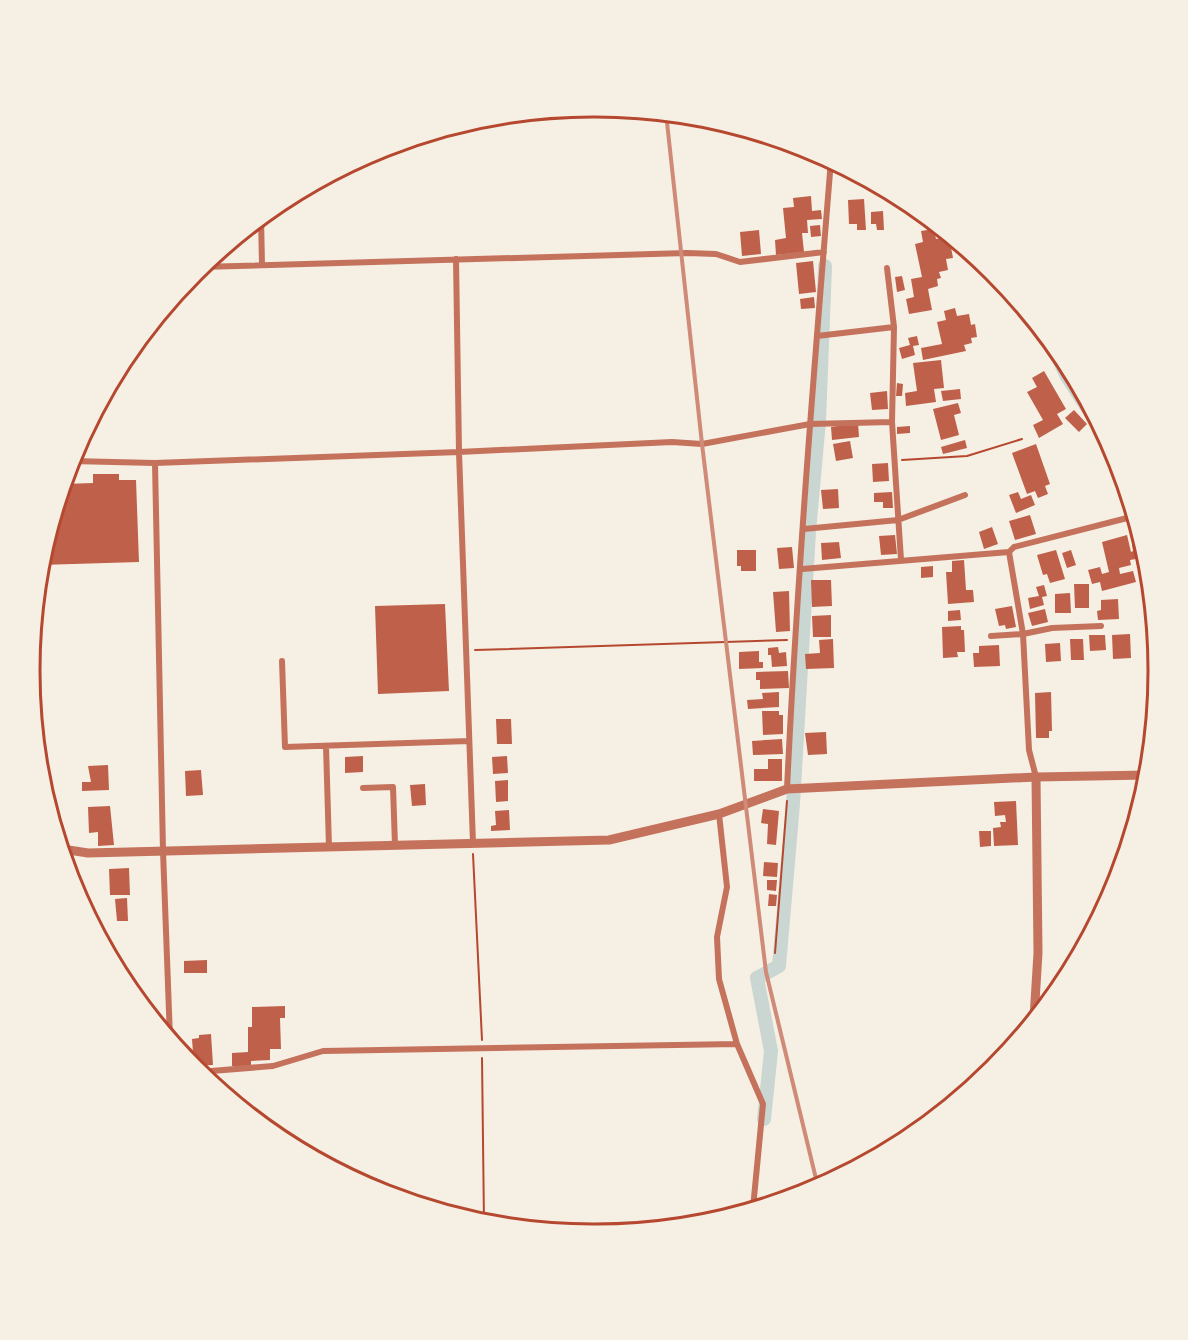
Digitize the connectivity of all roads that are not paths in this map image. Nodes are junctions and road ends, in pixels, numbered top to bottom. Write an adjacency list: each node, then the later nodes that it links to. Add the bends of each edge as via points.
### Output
1 (830, 170): 3 (street)
2 (261, 228): 5 (street)
3 (824, 252): 4 (street, via 740,262 716,254); 9 (street)
4 (456, 259): 5 (street); 12 (street)
5 (262, 265): 6 (street)
6 (216, 266)
7 (887, 268): 8 (street)
8 (894, 327): 9 (street); 10 (street)
9 (817, 336): 11 (street)
10 (892, 422): 11 (street); 17 (street)
11 (810, 424): 12 (street, via 702,444); 18 (street)
12 (459, 452): 14 (street); 26 (street)
13 (82, 461): 14 (street)
14 (155, 463): 37 (street)
15 (965, 495): 17 (street)
16 (1126, 518): 19 (street, via 1014,547)
17 (898, 520): 18 (street); 20 (street)
18 (804, 529): 21 (street)
19 (1009, 552): 20 (street); 23 (street)
20 (901, 560): 21 (street)
21 (801, 568): 31 (street)
22 (1101, 626): 23 (street, via 1052,628)
23 (1023, 634): 24 (street); 29 (street, via 1029,750)
24 (991, 636)
25 (282, 661): 27 (street, via 285,747)
26 (469, 741): 27 (street); 33 (street)
27 (326, 746): 35 (street)
28 (1137, 775): 29 (street)
29 (1036, 777): 31 (street); 38 (street)
30 (363, 788): 34 (street, via 393,787)
31 (788, 789): 32 (street)
32 (718, 814): 33 (street, via 609,840); 40 (street, via 727,887 717,937 719,979)
33 (473, 843): 34 (street)
34 (395, 845): 35 (street)
35 (329, 847): 37 (street)
36 (71, 850): 37 (street)
37 (164, 851): 39 (street)
38 (1035, 1004)
39 (170, 1025)
40 (737, 1044): 41 (street, via 323,1051 273,1066); 42 (street, via 763,1104)
41 (213, 1071)
42 (754, 1200)

